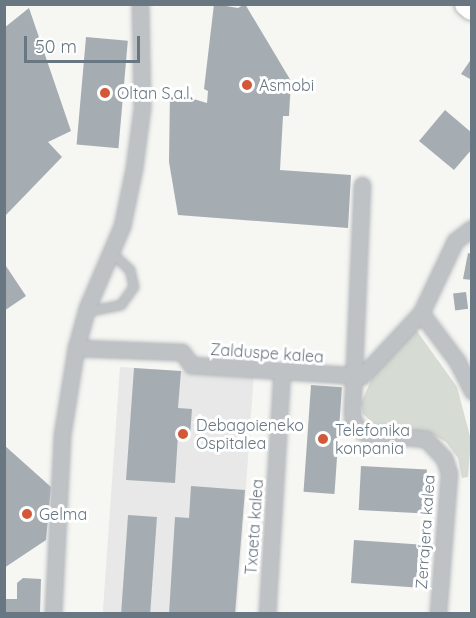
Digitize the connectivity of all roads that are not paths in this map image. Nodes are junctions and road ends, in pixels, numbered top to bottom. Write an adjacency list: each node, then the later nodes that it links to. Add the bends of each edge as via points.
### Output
1 (140, 4): 6 (street, via 142,107 134,168)
2 (467, 4): 3 (main road)
3 (471, 8)
4 (362, 185): 11 (street)
5 (471, 228): 8 (street, via 455,241)
6 (112, 253): 7 (street); 7 (lane, via 130,270 134,287 121,305)
7 (86, 312): 9 (street)
8 (421, 313): 11 (street, via 369,372); 12 (street, via 457,361)
9 (76, 348): 10 (street, Zalduspe kalea, via 182,352 191,365); 13 (street, via 62,435)
10 (282, 372): 11 (street, Zalduspe kalea); 14 (street, Txaeta kalea)
11 (354, 378): 15 (street, Zerrajera kalea, via 352,411 358,429 373,435 426,439 444,458 449,473)
12 (471, 391)
13 (53, 614)
14 (267, 614)
15 (438, 614)

